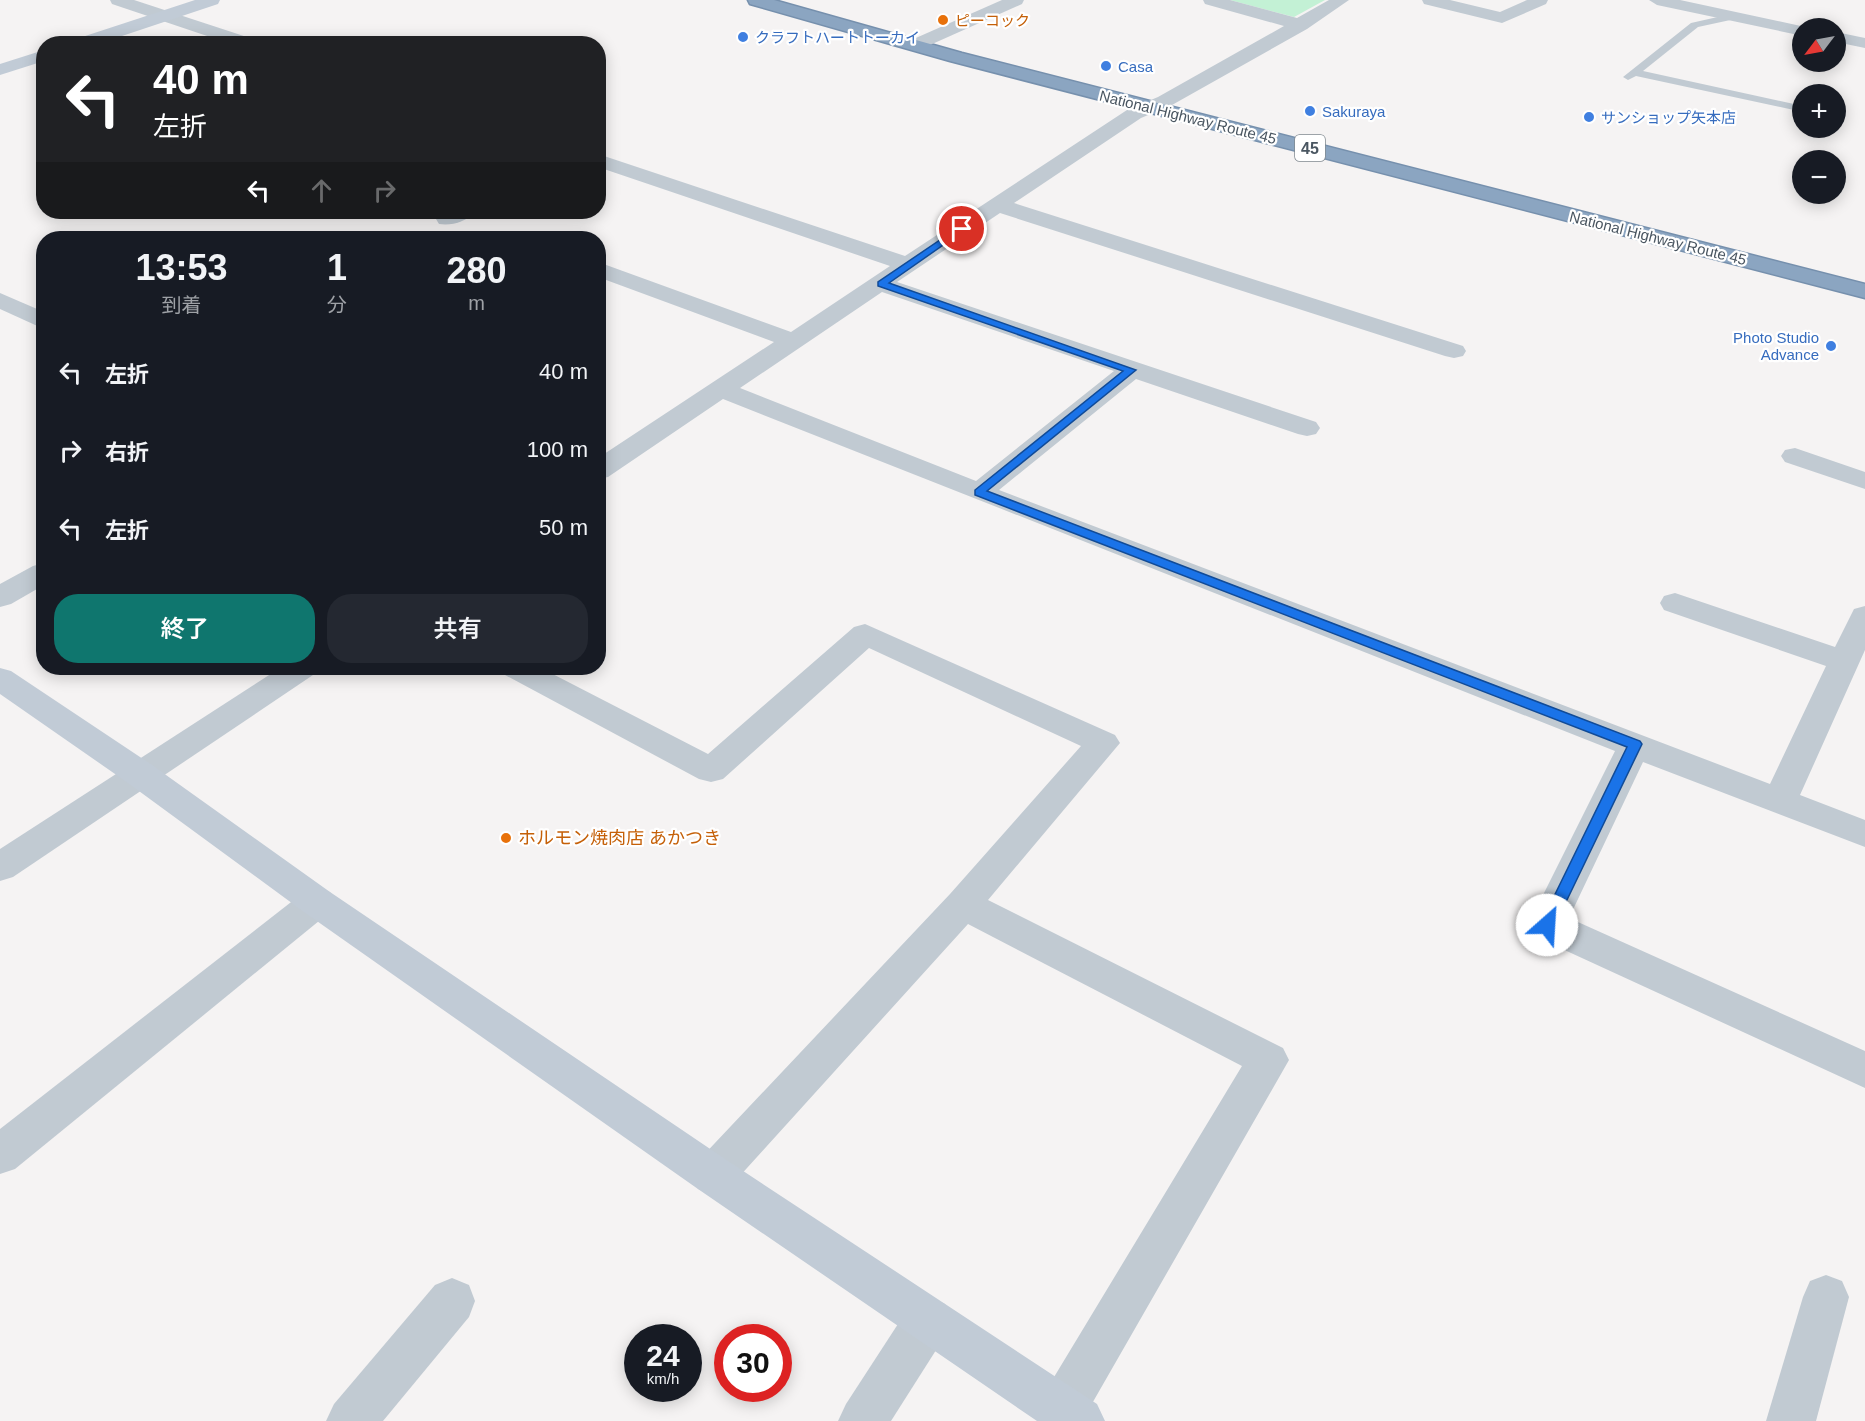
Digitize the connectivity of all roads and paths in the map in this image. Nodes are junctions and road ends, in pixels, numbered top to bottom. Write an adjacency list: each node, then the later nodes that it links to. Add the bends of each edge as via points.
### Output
1 (118, 0): 10 (street)
2 (212, 0): 10 (street)
3 (756, 0): 18 (highway, National Highway Route 45 / 45)
4 (1016, 0): 18 (street)
5 (1211, 0): 12 (street)
6 (1341, 0): 12 (street)
7 (1430, 0): 8 (street, via 1502,18)
8 (1540, 0)
9 (1657, 0): 11 (street)
10 (165, 15): 14 (street); 15 (street)
11 (1731, 17): 13 (street); 22 (lane, via 1695,25 1631,74)
12 (1301, 25): 21 (street)
13 (1792, 29)
14 (103, 36)
15 (227, 36)
16 (1846, 39): 17 (street)
17 (1865, 42)
18 (915, 45): 21 (highway, National Highway Route 45 / 45)
19 (36, 58): 20 (street)
20 (0, 70)
21 (1150, 107): 24 (street); 28 (highway, National Highway Route 45 / 45)
22 (1792, 107)
23 (606, 163): 25 (street)
24 (997, 205): 25 (street); 32 (street)
25 (909, 265): 27 (street)
26 (606, 272): 31 (street)
27 (881, 284): 31 (street); 33 (street)
28 (1865, 291)
29 (0, 300): 30 (street)
30 (36, 318)
31 (793, 341): 34 (street)
32 (1454, 351)
33 (1131, 370): 35 (street); 39 (street)
34 (723, 390): 37 (street); 39 (street)
35 (1308, 428)
36 (1796, 456): 38 (street)
37 (606, 466)
38 (1865, 481)
39 (979, 492): 48 (street)
40 (36, 577): 41 (street)
41 (0, 597)
42 (1675, 603): 44 (street)
43 (1865, 616): 44 (street)
44 (1844, 661): 50 (street)
45 (291, 675): 49 (street)
46 (529, 675): 54 (street, via 711,770 865,634 1103,743)
47 (0, 679): 49 (street)
48 (1635, 744): 50 (street); 55 (street, via 1547,925)
49 (140, 774): 52 (street); 53 (street)
50 (1780, 800): 51 (street)
51 (1865, 834)
52 (0, 867)
53 (317, 902): 56 (street); 57 (street)
54 (963, 904): 57 (street); 61 (street, via 1268,1060)
55 (1865, 1070)
56 (0, 1155)
57 (713, 1174): 60 (street)
58 (1826, 1297): 64 (street)
59 (452, 1301): 62 (street)
60 (928, 1320): 61 (street); 63 (street)
61 (1071, 1415)
62 (351, 1421)
63 (863, 1421)
64 (1791, 1421)

